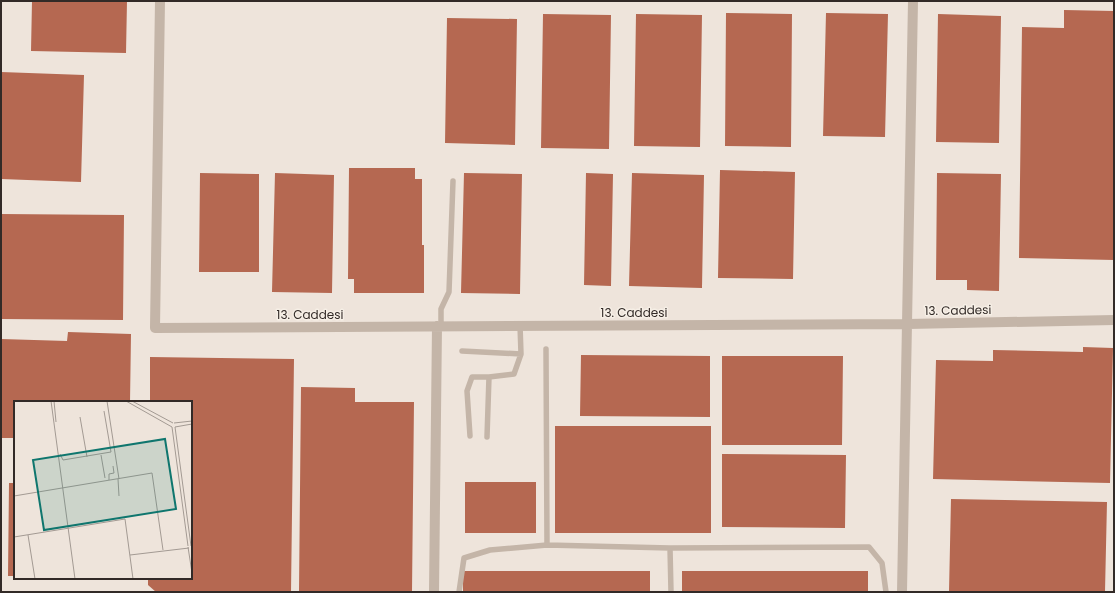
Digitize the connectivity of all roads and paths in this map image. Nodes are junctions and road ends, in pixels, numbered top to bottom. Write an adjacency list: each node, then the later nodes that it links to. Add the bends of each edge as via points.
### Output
1 (160, 1): 7 (street, 13. Caddesi, via 155,328)
2 (913, 1): 5 (street)
3 (453, 181): 7 (lane, via 449,292 441,310)
4 (1114, 320): 5 (street, 13. Caddesi)
5 (908, 324): 6 (street, 13. Caddesi); 20 (street)
6 (520, 325): 7 (street, 13. Caddesi); 10 (lane)
7 (439, 326): 16 (street)
8 (546, 348): 14 (lane)
9 (462, 351): 10 (lane)
10 (521, 354): 11 (lane, via 514,374)
11 (489, 377): 12 (lane, via 472,377 467,391); 13 (lane)
12 (470, 436)
13 (487, 437)
14 (547, 545): 15 (lane); 17 (lane, via 490,550 464,558)
15 (670, 548): 18 (lane); 19 (lane, via 869,547 882,563)
16 (434, 592)
17 (459, 592)
18 (671, 592)
19 (886, 592)
20 (902, 592)

